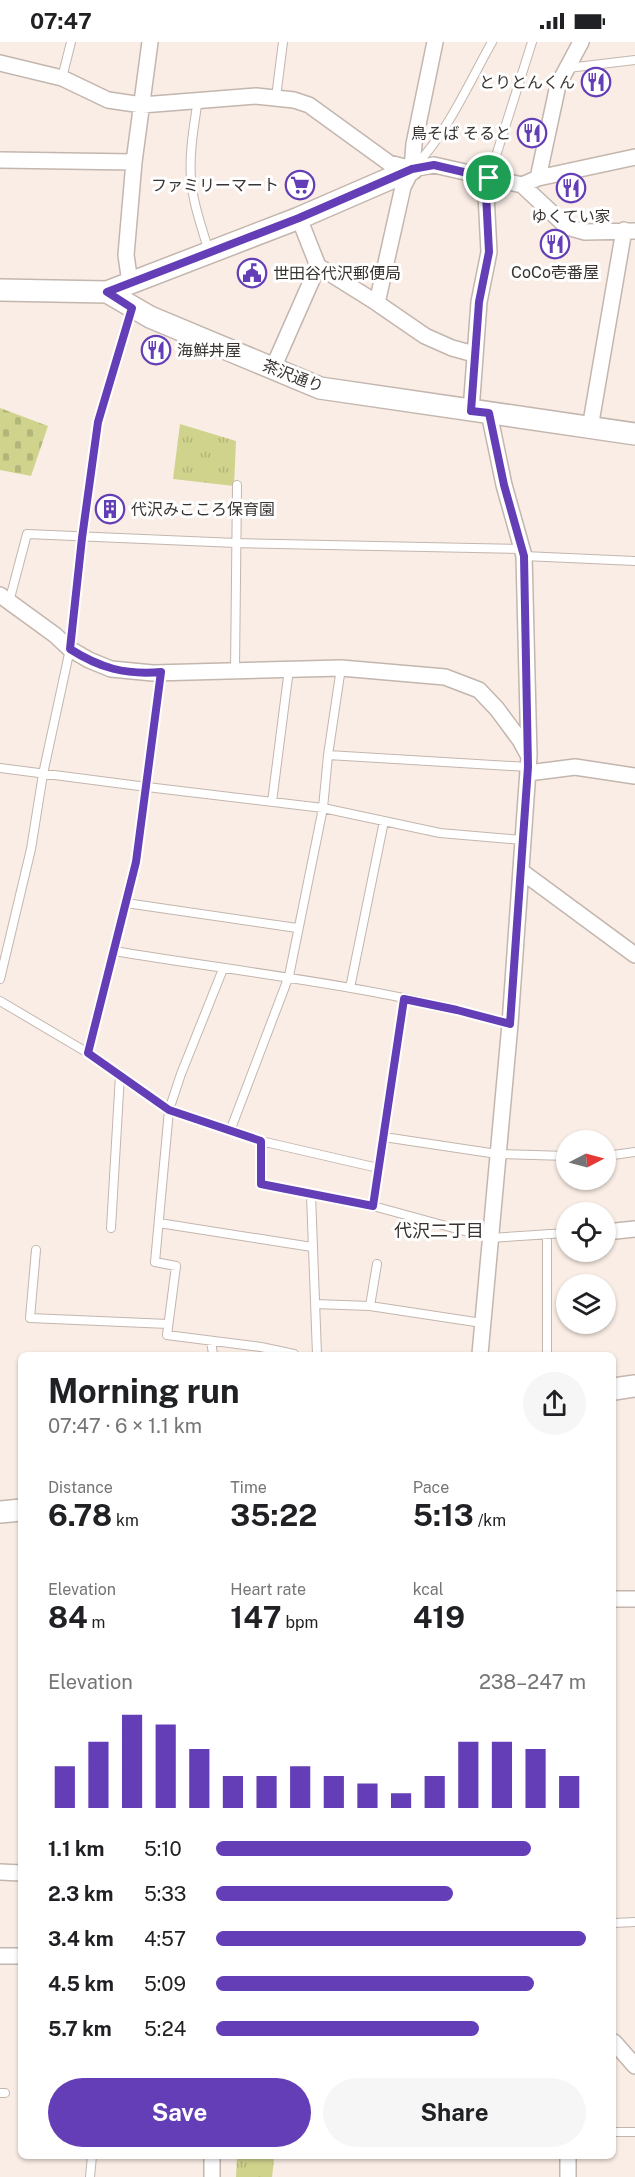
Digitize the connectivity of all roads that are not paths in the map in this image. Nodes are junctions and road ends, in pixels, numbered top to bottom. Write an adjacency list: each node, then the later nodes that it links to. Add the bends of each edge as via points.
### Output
1 (71, 42): 11 (lane)
2 (150, 42): 14 (street)
3 (283, 42): 12 (lane)
4 (435, 42): 18 (street)
5 (492, 42): 18 (lane, via 461,99)
6 (532, 42): 19 (lane)
7 (581, 42): 10 (street)
8 (635, 60): 10 (lane)
9 (0, 63): 11 (street)
10 (567, 68): 20 (street, via 558,85)
11 (62, 78): 14 (street, via 108,100)
12 (276, 98): 13 (street); 18 (street, via 309,105 389,163)
13 (198, 99): 14 (street); 24 (lane, via 191,178)
14 (142, 105): 17 (street)
15 (635, 158): 20 (street)
16 (0, 160): 17 (street)
17 (134, 162): 26 (street, via 126,255)
18 (412, 169): 19 (street, via 434,165); 22 (street); 29 (street, via 403,187)
19 (489, 178): 21 (street); 31 (street, via 489,252)
20 (538, 178): 21 (street)
21 (522, 185): 23 (street, via 567,227 585,232)
22 (299, 218): 24 (street); 25 (street)
23 (629, 231): 34 (street)
24 (210, 253): 26 (street)
25 (318, 266): 29 (street); 32 (street)
26 (130, 284): 28 (street); 30 (lane)
27 (0, 290): 28 (street)
28 (107, 292): 30 (street, 茶沢通り)
29 (377, 303): 31 (street, via 425,336)
30 (132, 308): 32 (street, 茶沢通り); 37 (lane, via 98,422)
31 (474, 354): 33 (street)
32 (273, 368): 33 (street, 茶沢通り, via 320,388)
33 (480, 412): 34 (street, 茶沢通り); 39 (street)
34 (590, 428): 35 (street, 茶沢通り)
35 (635, 434)
36 (237, 485): 38 (lane)
37 (82, 538): 38 (lane); 41 (lane, via 27,534); 42 (lane)
38 (236, 543): 39 (lane); 45 (lane)
39 (523, 553): 40 (lane); 48 (street)
40 (635, 561)
41 (5, 598): 42 (street)
42 (70, 649): 46 (street, via 111,669); 50 (lane)
43 (341, 668): 44 (street); 47 (lane); 48 (street, via 433,674 479,690 520,740)
44 (288, 669): 45 (street); 53 (lane)
45 (235, 670): 46 (street)
46 (161, 672): 52 (lane)
47 (328, 755): 48 (lane); 54 (lane)
48 (528, 765): 51 (street); 56 (street)
49 (0, 768): 50 (lane)
50 (43, 774): 52 (lane); 64 (lane, via 31,849)
51 (635, 776)
52 (147, 787): 53 (lane); 58 (lane)
53 (272, 802): 54 (lane)
54 (323, 808): 55 (lane); 59 (lane)
55 (384, 821): 56 (lane, via 440,833); 65 (lane)
56 (523, 840): 57 (street)
57 (521, 871): 61 (street); 68 (street)
58 (126, 903): 59 (lane); 60 (lane)
59 (297, 928): 63 (lane)
60 (114, 951): 62 (lane); 69 (lane)
61 (635, 955)
62 (222, 969): 63 (lane); 71 (lane)
63 (289, 976): 65 (lane); 72 (lane)
64 (0, 979)
65 (350, 988): 66 (lane)
66 (404, 999): 68 (lane); 73 (lane)
67 (0, 1000): 69 (lane)
68 (510, 1024): 76 (street)
69 (88, 1053): 70 (lane)
70 (120, 1076): 71 (lane); 83 (lane)
71 (169, 1110): 72 (lane); 82 (lane)
72 (230, 1131): 74 (lane)
73 (384, 1137): 76 (lane); 79 (lane)
74 (261, 1141): 79 (lane); 80 (lane, via 261,1184)
75 (635, 1152): 77 (lane)
76 (497, 1154): 78 (lane); 88 (street)
77 (616, 1155)
78 (556, 1156)
79 (378, 1168): 81 (lane)
80 (311, 1195): 81 (lane); 89 (lane)
81 (373, 1206): 88 (lane)
82 (159, 1223): 89 (lane); 95 (lane, via 155,1262 176,1266)
83 (111, 1228)
84 (635, 1229): 85 (street)
85 (616, 1231)
86 (547, 1234): 87 (lane); 88 (lane); 101 (lane)
87 (556, 1234)
88 (490, 1238): 94 (street)
89 (312, 1247): 92 (lane)
90 (36, 1250): 95 (lane, via 30,1318)
91 (377, 1264): 93 (lane)
92 (315, 1305): 93 (lane); 99 (lane)
93 (370, 1306): 94 (lane)
94 (482, 1323): 100 (street)
95 (168, 1324): 96 (lane, via 167,1335)
96 (211, 1341): 97 (lane); 98 (lane)
97 (213, 1352)
98 (285, 1352)
99 (317, 1352)
100 (480, 1352)
101 (547, 1352)
102 (635, 1386): 103 (street)
103 (616, 1389)
104 (18, 1510): 105 (street)
105 (0, 1512)
106 (616, 1599): 107 (street)
107 (635, 1599)
108 (0, 1872): 109 (street)
109 (18, 1872)
110 (635, 1922): 111 (lane)
111 (616, 1923)
112 (0, 1956): 113 (street)
113 (18, 1956)
114 (616, 2044): 115 (street)
115 (635, 2066)
116 (616, 2132): 117 (lane)
117 (635, 2132)
118 (92, 2159): 121 (lane)
119 (212, 2159): 122 (street)
120 (568, 2159): 123 (street)
121 (90, 2177)
122 (212, 2177)
123 (568, 2177)

